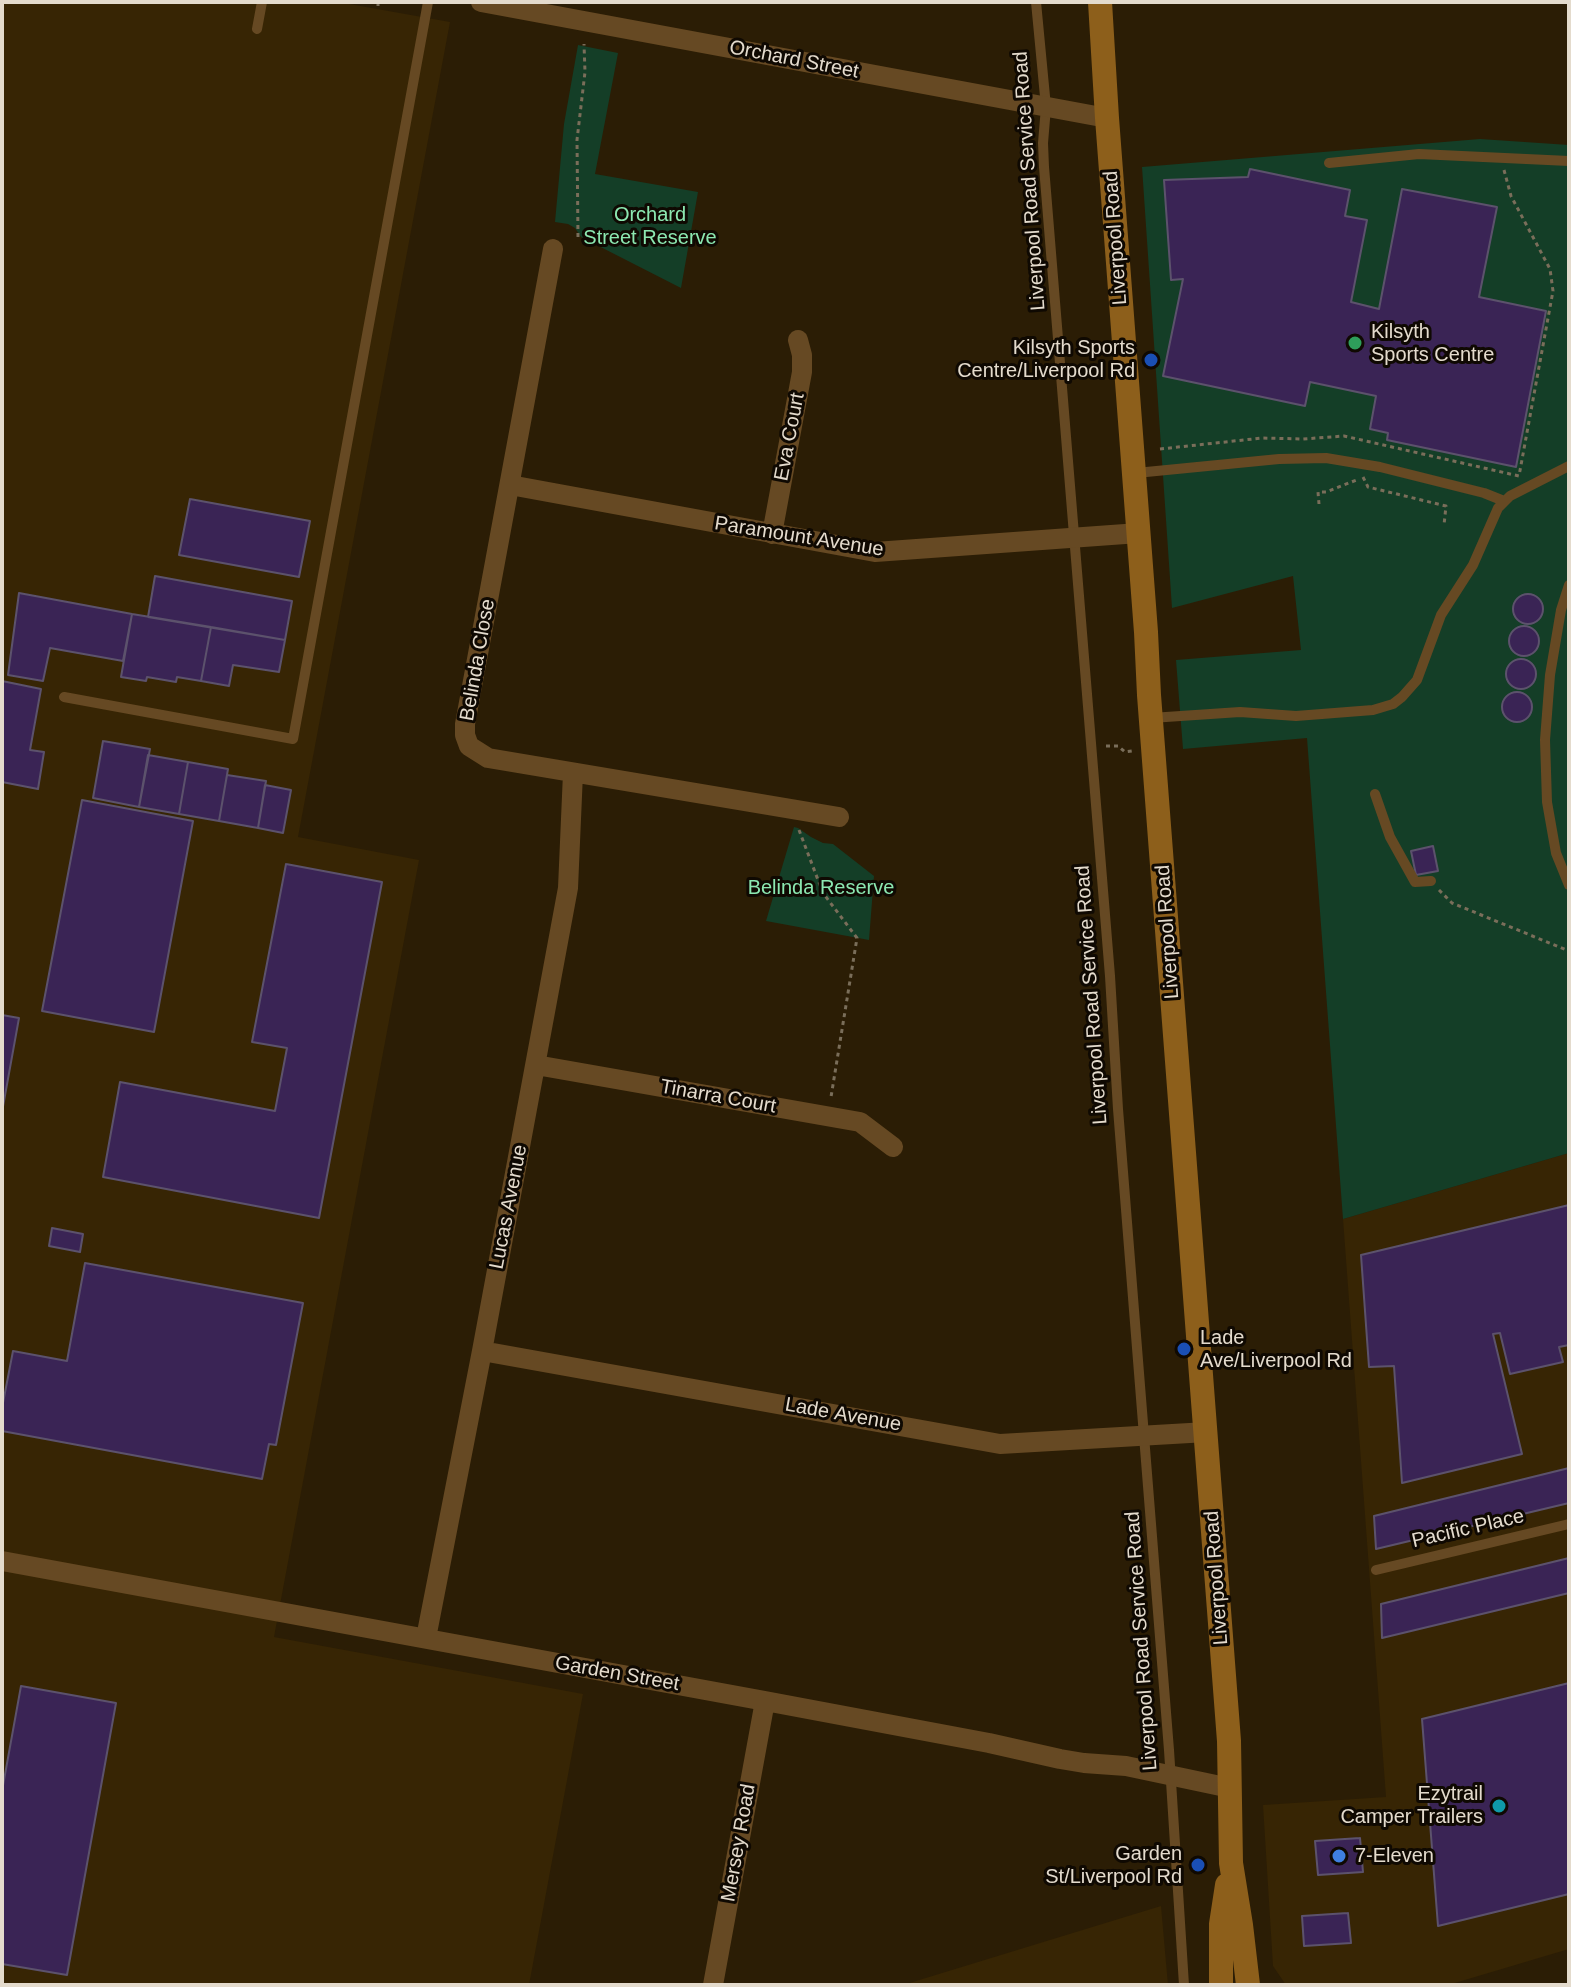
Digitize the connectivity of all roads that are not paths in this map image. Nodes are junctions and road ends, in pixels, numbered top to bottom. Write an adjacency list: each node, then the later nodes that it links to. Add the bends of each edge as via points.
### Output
1 (262, 2): 6 (lane)
2 (428, 2): 21 (lane, via 293,739)
3 (481, 2): 7 (street, Orchard Street)
4 (1036, 2): 7 (lane, Liverpool Road Service Road)
5 (1100, 2): 8 (main road, Liverpool Road)
6 (257, 29)
7 (1046, 107): 8 (street, Orchard Street); 19 (lane, Liverpool Road Service Road, via 1044,167)
8 (1107, 118): 14 (main road, Liverpool Road)
9 (1569, 161): 10 (lane, via 1419,154)
10 (1329, 163)
11 (553, 249): 15 (street, Belinda Close)
12 (798, 340): 18 (street, Eva Court, via 802,372)
13 (1569, 466): 16 (lane)
14 (1134, 473): 16 (lane, via 1301,458 1345,460); 17 (main road, Liverpool Road)
15 (510, 485): 18 (street, Paramount Avenue); 23 (street, Belinda Close, via 465,735 469,746 488,758)
16 (1504, 501): 22 (lane, via 1441,615 1417,680 1393,704 1296,716 1240,712)
17 (1139, 533): 19 (street, Paramount Avenue); 22 (main road, Liverpool Road)
18 (772, 534): 19 (street, Paramount Avenue, via 885,553)
19 (1074, 539): 32 (lane, Liverpool Road Service Road)
20 (1569, 585): 27 (lane, via 1550,675 1545,740 1547,802 1556,853)
21 (64, 697)
22 (1151, 718): 31 (main road, Liverpool Road)
23 (573, 773): 25 (street, Belinda Close); 28 (street, Lucas Avenue, via 568,888)
24 (1375, 794): 26 (lane, via 1390,837 1415,882)
25 (839, 817)
26 (1431, 881)
27 (1569, 885)
28 (536, 1065): 29 (street, Tinarra Court, via 860,1122); 30 (street, Lucas Avenue)
29 (893, 1147)
30 (482, 1351): 32 (street, Lade Avenue, via 1000,1444); 36 (street, Lucas Avenue)
31 (1207, 1432): 32 (street, Lade Avenue); 39 (main road, Liverpool Road)
32 (1144, 1435): 38 (lane, Liverpool Road Service Road)
33 (1569, 1524): 35 (lane, Pacific Place)
34 (2, 1561): 36 (street, Garden Street)
35 (1376, 1570)
36 (426, 1638): 37 (street, Garden Street)
37 (765, 1701): 38 (street, Garden Street); 41 (street, Mersey Road)
38 (1171, 1776): 39 (street, Garden Street); 42 (lane, Liverpool Road Service Road)
39 (1230, 1788): 40 (main road, Liverpool Road)
40 (1231, 1863): 43 (main road, Liverpool Road, via 1221,1924); 44 (main road, Liverpool Road)
41 (713, 1985)
42 (1184, 1985)
43 (1221, 1985)
44 (1248, 1985)

